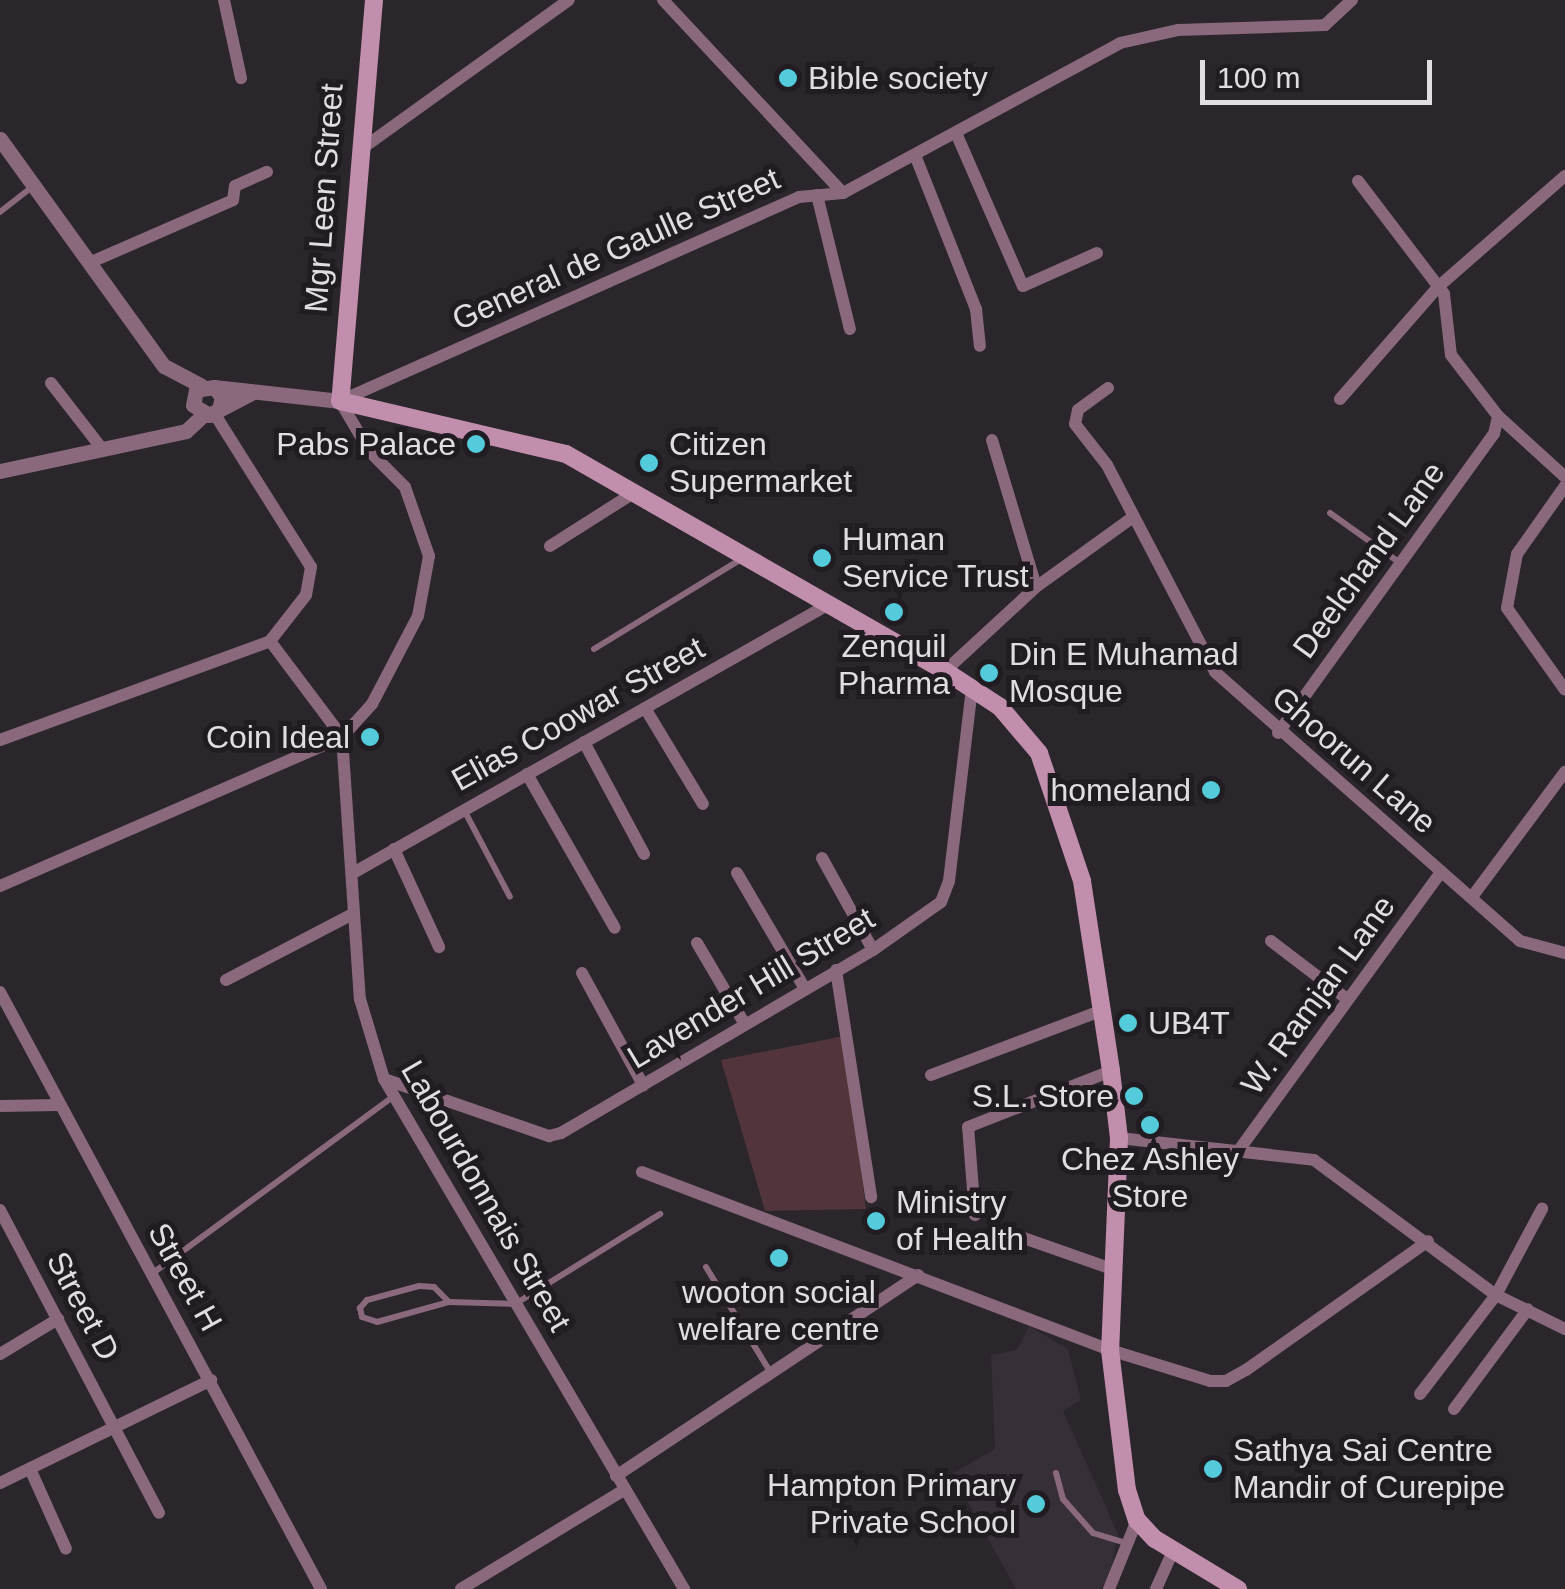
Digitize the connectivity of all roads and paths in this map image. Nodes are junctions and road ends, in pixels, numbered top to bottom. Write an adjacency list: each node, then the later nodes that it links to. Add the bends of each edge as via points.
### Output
1 (224, 0): 6 (street)
2 (374, 0): 9 (main road, Mgr Leen Street)
3 (569, 0): 9 (street)
4 (664, 0): 15 (street)
5 (1352, 0): 7 (street, General de Gaulle Street, via 1325,25 1178,30 1120,43)
6 (241, 78)
7 (956, 132): 10 (street, General de Gaulle Street); 18 (street, via 1023,286)
8 (0, 139): 14 (street)
9 (358, 152): 28 (main road, Mgr Leen Street)
10 (915, 155): 15 (street, General de Gaulle Street); 22 (street, via 976,309)
11 (267, 172): 19 (street, via 235,186 233,200)
12 (1565, 176): 20 (street)
13 (1358, 181): 20 (street)
14 (32, 187): 17 (lane); 19 (street)
15 (843, 193): 16 (street, General de Gaulle Street)
16 (817, 195): 21 (street); 28 (street, General de Gaulle Street, via 799,197)
17 (0, 212)
18 (1097, 254)
19 (88, 263): 24 (street, via 164,366)
20 (1438, 287): 27 (street); 30 (street, via 1447,305 1451,354)
21 (850, 330)
22 (980, 346)
23 (51, 382): 32 (street)
24 (208, 387): 26 (street); 29 (street, via 222,397); 29 (street, via 193,404)
25 (1108, 388): 38 (street, Ghoorun Lane, via 1078,410 1074,424 1107,465)
26 (253, 392): 28 (street); 29 (street)
27 (1340, 399)
28 (340, 401): 36 (main road, via 532,443); 51 (street, via 370,452 405,487 429,556 418,616 389,680)
29 (212, 412): 32 (street, via 186,432); 44 (street, via 311,567 306,596)
30 (1498, 416): 34 (street); 41 (street, Deelchand Lane, via 1494,434)
31 (992, 440): 42 (street)
32 (103, 450): 33 (street)
33 (0, 471)
34 (1565, 478)
35 (1565, 486): 47 (street, via 1517,554 1507,608)
36 (636, 492): 39 (street); 40 (main road)
37 (1330, 513): 41 (lane)
38 (1133, 517): 42 (street); 50 (street, Ghoorun Lane, via 1210,664)
39 (550, 546)
40 (749, 554): 43 (main road); 45 (lane)
41 (1400, 563): 50 (street, Deelchand Lane)
42 (1036, 588): 46 (street)
43 (831, 603): 46 (main road); 49 (street, Elias Coowar Street)
44 (270, 641): 51 (street); 52 (street)
45 (594, 649)
46 (945, 671): 48 (main road)
47 (1563, 681)
48 (972, 689): 72 (street, Lavender Hill Street, via 949,881 941,902); 80 (main road, via 1020,727 1051,780 1085,895)
49 (645, 708): 53 (street, Elias Coowar Street); 56 (street)
50 (1278, 733): 61 (street, Ghoorun Lane)
51 (342, 737): 62 (street, Labourdonnais Street); 64 (street)
52 (0, 740)
53 (584, 742): 55 (street, Elias Coowar Street); 59 (street)
54 (1565, 772): 66 (street)
55 (527, 774): 57 (street, Elias Coowar Street); 68 (street)
56 (704, 804)
57 (464, 810): 58 (street, Elias Coowar Street); 65 (lane)
58 (394, 850): 62 (street, Elias Coowar Street); 71 (street)
59 (644, 854)
60 (822, 858): 72 (street)
61 (1441, 872): 66 (street, Ghoorun Lane); 79 (street, W. Ramjan Lane)
62 (353, 873): 67 (street, Labourdonnais Street)
63 (737, 873): 77 (street)
64 (0, 886)
65 (510, 897)
66 (1472, 897): 73 (street, Ghoorun Lane, via 1520,940)
67 (351, 915): 76 (street); 84 (street, Labourdonnais Street, via 360,999)
68 (615, 928)
69 (1272, 942): 79 (street)
70 (697, 943): 81 (street)
71 (439, 947)
72 (873, 950): 74 (street, Lavender Hill Street)
73 (1565, 953)
74 (836, 970): 77 (street, Lavender Hill Street); 92 (street)
75 (582, 973): 85 (street)
76 (226, 980)
77 (804, 987): 81 (street, Lavender Hill Street)
78 (0, 992): 88 (street, Street H)
79 (1348, 999): 90 (street, W. Ramjan Lane)
80 (1103, 1010): 82 (main road); 83 (street)
81 (743, 1022): 85 (street, Lavender Hill Street)
82 (1111, 1071): 89 (main road); 96 (street, via 968,1127)
83 (931, 1075)
84 (384, 1079): 85 (street, Lavender Hill Street, via 549,1136); 86 (street, Labourdonnais Street)
85 (643, 1084)
86 (394, 1096): 101 (lane); 105 (street, Labourdonnais Street)
87 (0, 1106): 88 (street)
88 (60, 1106): 101 (street, Street H)
89 (1119, 1138): 90 (street); 100 (main road)
90 (1239, 1150): 98 (street, via 1314,1160)
91 (642, 1172): 102 (street)
92 (870, 1198)
93 (1542, 1209): 103 (street)
94 (0, 1210): 107 (street, Street D)
95 (660, 1214): 105 (lane)
96 (975, 1215)
97 (1015, 1234): 100 (street)
98 (1428, 1242): 103 (street); 109 (street, via 1226,1381)
99 (706, 1267): 111 (lane)
100 (1112, 1270): 109 (main road)
101 (152, 1274): 112 (street, Street H)
102 (918, 1274): 109 (street); 111 (street)
103 (1496, 1295): 106 (street); 113 (street)
104 (449, 1302): 104 (lane, via 377,1322 362,1317 360,1308 366,1300 419,1286 434,1287); 105 (lane)
105 (515, 1304): 118 (street, Labourdonnais Street)
106 (1528, 1310): 108 (street); 114 (street)
107 (58, 1319): 110 (street); 115 (street, Street D)
108 (1565, 1328)
109 (1110, 1350): 122 (main road)
110 (0, 1354)
111 (771, 1374): 118 (street)
112 (211, 1380): 115 (street); 126 (street, Street H)
113 (1420, 1394)
114 (1454, 1409)
115 (117, 1428): 116 (street); 121 (street, Street D)
116 (31, 1471): 119 (street); 124 (street)
117 (1056, 1472): 123 (lane, via 1063,1499 1093,1533)
118 (616, 1476): 120 (street, Labourdonnais Street)
119 (0, 1483)
120 (624, 1490): 127 (street); 128 (street, Labourdonnais Street)
121 (160, 1513)
122 (1137, 1520): 123 (street); 125 (main road)
123 (1132, 1545): 129 (street)
124 (66, 1549)
125 (1173, 1552): 130 (street); 131 (main road)
126 (321, 1589)
127 (461, 1589)
128 (684, 1589)
129 (1110, 1589)
130 (1156, 1589)
131 (1238, 1589)

